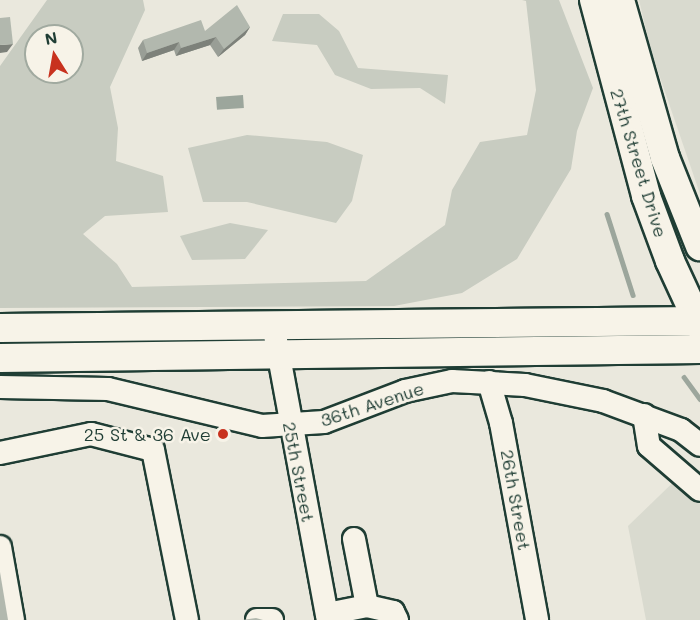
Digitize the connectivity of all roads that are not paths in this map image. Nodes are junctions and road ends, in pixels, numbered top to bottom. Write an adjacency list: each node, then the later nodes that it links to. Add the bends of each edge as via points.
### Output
1 (594, 0): 4 (main road, 27th Street Drive, via 630,144)
2 (620, 0): 3 (main road, 27th Street Drive, via 665,158)
3 (700, 246)
4 (670, 261): 5 (main road, via 672,290 668,303 655,314); 6 (main road, 27th Street Drive)
5 (630, 321): 6 (main road); 7 (main road)
6 (699, 323)
7 (273, 324): 8 (main road); 11 (street, 25th Street)
8 (0, 328)
9 (700, 349): 10 (main road, 36th Avenue)
10 (641, 350): 11 (main road, 36th Avenue); 13 (main road, via 667,362)
11 (277, 355): 12 (main road, 36th Avenue); 17 (street, 25th Street)
12 (0, 358)
13 (700, 369)
14 (489, 382): 16 (street, 36th Avenue, via 565,392); 17 (street, 36th Avenue, via 452,381 423,386 337,418); 30 (street, 26th Street, via 501,423)
15 (0, 387): 17 (street, 36th Avenue, via 108,389 262,426)
16 (644, 415): 18 (street, 36th Avenue, via 681,430); 20 (street, via 649,446)
17 (290, 425): 24 (street, 25th Street)
18 (700, 445)
19 (0, 453): 26 (street, via 91,434 153,450)
20 (700, 490)
21 (354, 539): 23 (street)
22 (0, 547): 25 (street)
23 (367, 606): 24 (street); 29 (street, via 393,612)
24 (328, 617)
25 (13, 620)
26 (187, 620)
27 (257, 620): 28 (street)
28 (272, 620)
29 (397, 620)
30 (537, 620)

